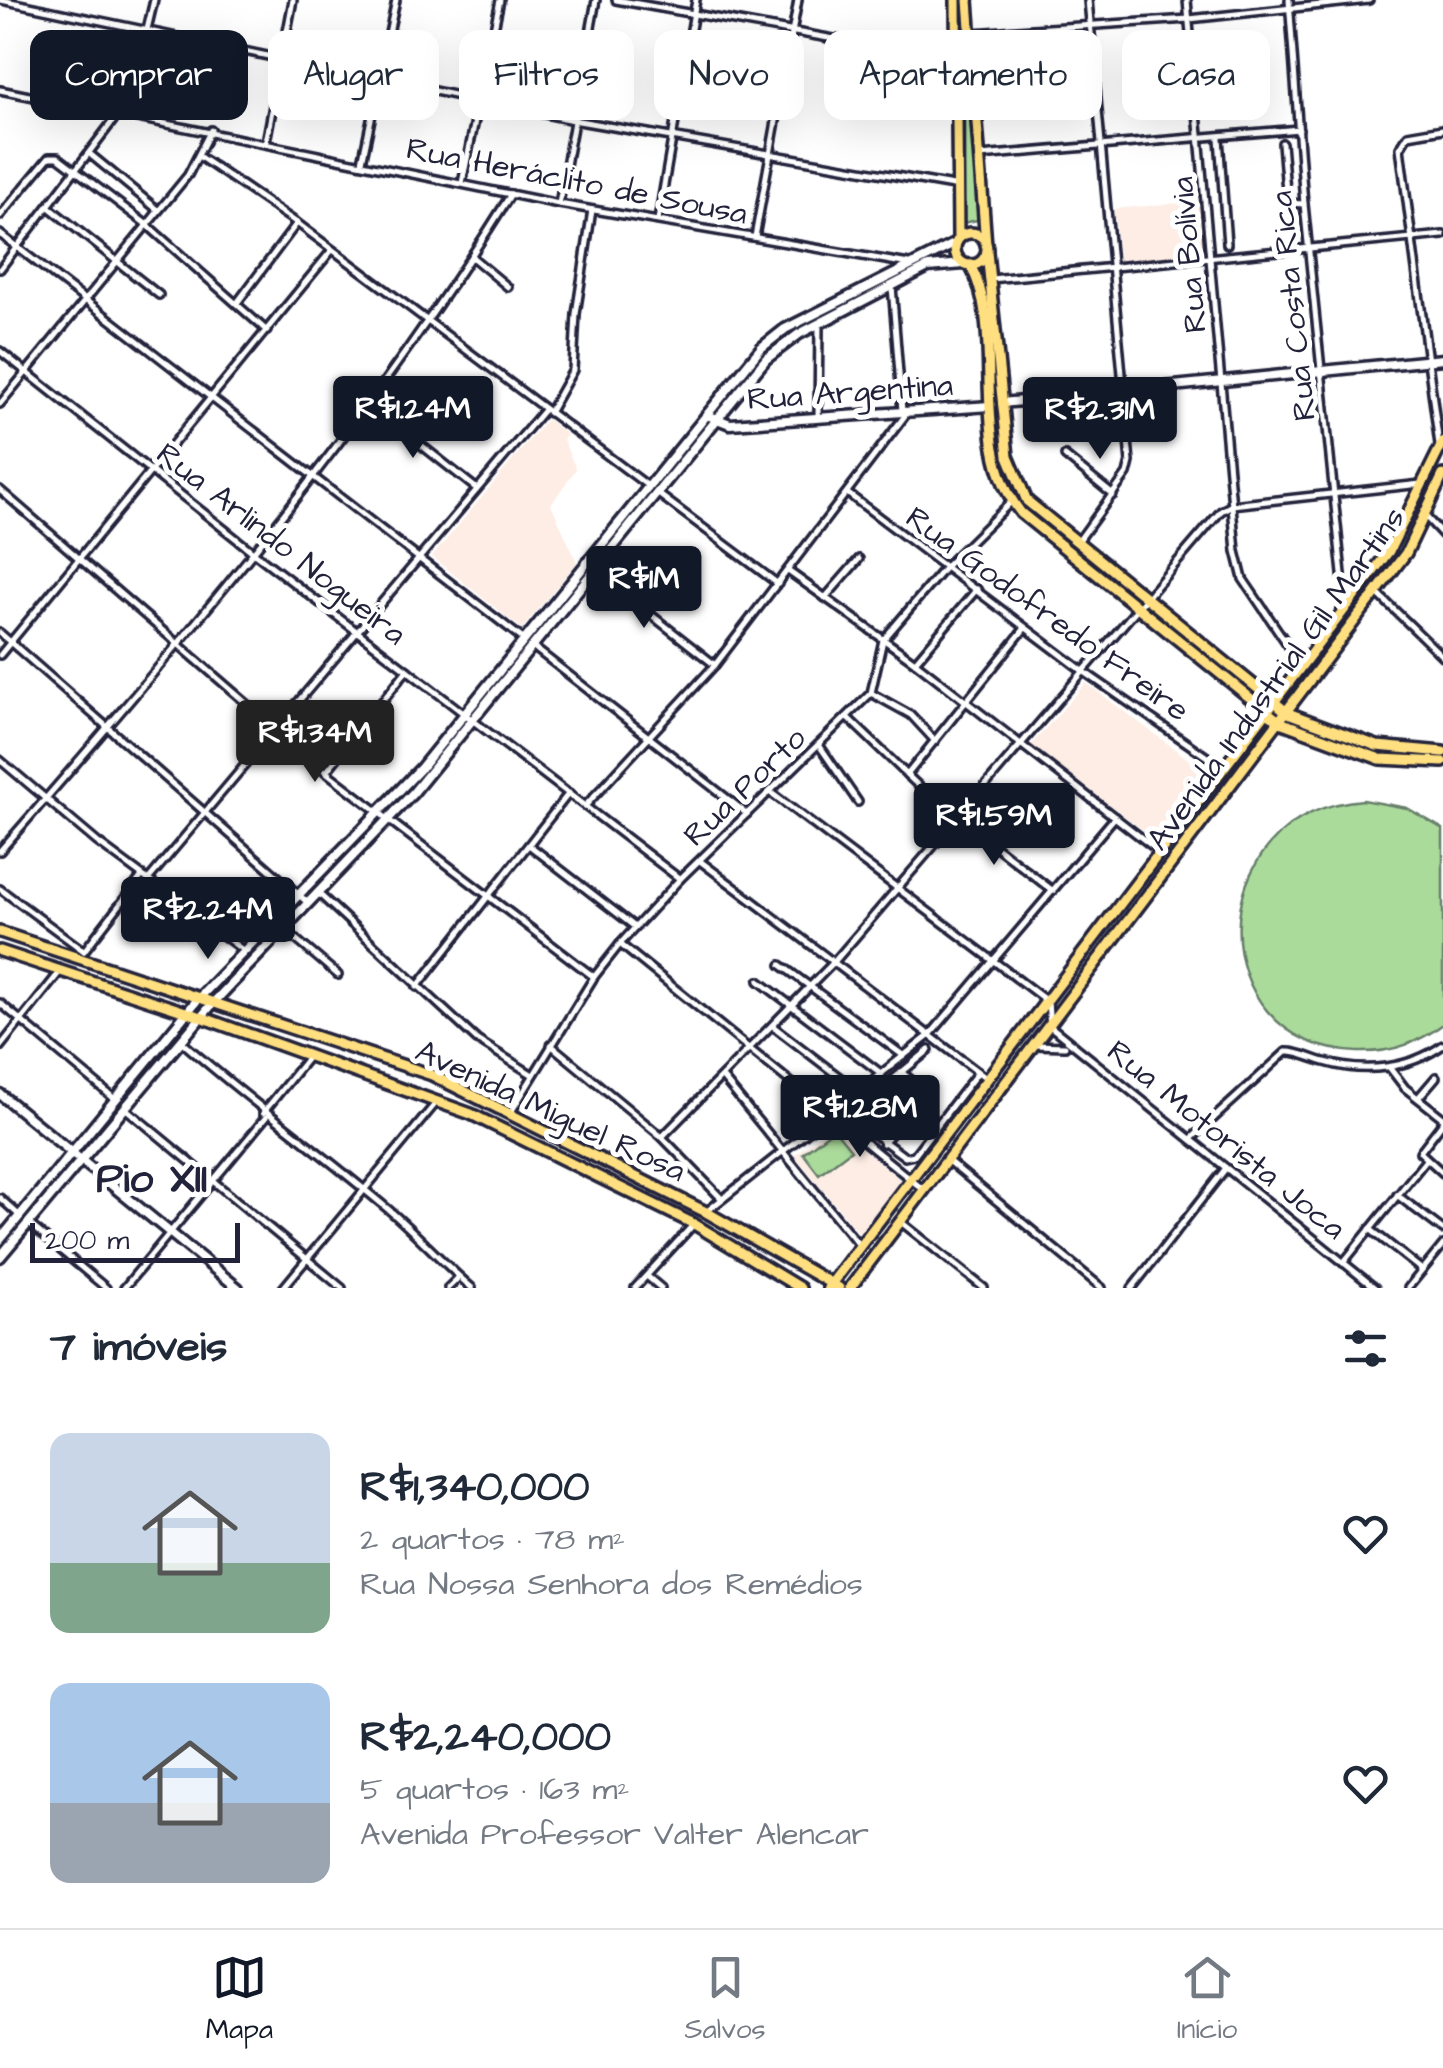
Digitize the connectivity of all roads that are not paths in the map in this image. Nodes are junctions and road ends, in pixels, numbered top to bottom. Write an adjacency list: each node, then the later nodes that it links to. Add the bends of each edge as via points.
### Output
1 (1, 0): 19 (street)
2 (154, 0): 20 (street)
3 (294, 0): 21 (street)
4 (396, 0): 22 (street)
5 (500, 0): 23 (street)
6 (596, 0): 24 (street)
7 (616, 0): 16 (street)
8 (696, 0): 16 (street)
9 (798, 0): 26 (street)
10 (956, 0): 27 (main road)
11 (968, 0): 28 (main road)
12 (1088, 0): 18 (street)
13 (1188, 0): 17 (street, Rua Bolívia)
14 (1369, 0): 15 (street)
15 (1289, 4): 17 (street); 41 (street, Rua Costa Rica)
16 (694, 14): 25 (street); 44 (street)
17 (1189, 19): 18 (street); 46 (street, Rua Bolívia)
18 (1090, 26): 29 (street); 49 (street)
19 (143, 30)
20 (148, 30)
21 (288, 30)
22 (390, 30)
23 (493, 30)
24 (590, 30)
25 (782, 30)
26 (793, 30)
27 (958, 30)
28 (970, 30)
29 (1030, 30)
30 (0, 90): 31 (street, Rua Heráclito de Sousa)
31 (30, 96)
32 (118, 120): 50 (street)
33 (159, 120): 43 (street, Rua Heráclito de Sousa)
34 (270, 120): 47 (street)
35 (372, 120): 54 (street)
36 (474, 120): 56 (street)
37 (573, 120): 44 (street); 59 (street)
38 (777, 120): 51 (street)
39 (959, 120): 57 (main road)
40 (977, 120): 52 (main road)
41 (1299, 129): 45 (street); 60 (street, Rua Costa Rica)
42 (1443, 129): 71 (street, via 1408,135 1400,148)
43 (211, 130): 47 (street, Rua Heráclito de Sousa); 53 (street)
44 (673, 138): 51 (street); 65 (street)
45 (1219, 138): 46 (street); 73 (street)
46 (1200, 139): 49 (street); 79 (street, Rua Bolívia)
47 (266, 142): 54 (street, Rua Heráclito de Sousa)
48 (1282, 143): 60 (street, via 1286,203)
49 (1100, 148): 52 (street); 84 (street)
50 (91, 155): 55 (street); 62 (street)
51 (770, 155): 57 (street); 70 (street)
52 (980, 156): 75 (main road)
53 (200, 157): 62 (street); 66 (street)
54 (362, 162): 56 (street, Rua Heráclito de Sousa)
55 (78, 172): 61 (street); 64 (street, via 49,158); 67 (street)
56 (462, 183): 58 (street, Rua Heráclito de Sousa)
57 (958, 187): 72 (main road)
58 (511, 194): 59 (street, Rua Heráclito de Sousa); 78 (street)
59 (559, 204): 63 (street, Rua Heráclito de Sousa)
60 (1304, 204): 77 (street, Rua Costa Rica)
61 (50, 206): 74 (street); 80 (street)
62 (158, 210): 67 (street)
63 (592, 210): 65 (street, Rua Heráclito de Sousa); 106 (street, via 571,378)
64 (0, 216)
65 (658, 220): 70 (street, Rua Heráclito de Sousa)
66 (297, 223): 76 (street); 90 (street)
67 (146, 224): 80 (street); 90 (street)
68 (0, 234): 74 (street)
69 (1443, 236): 71 (street)
70 (754, 237): 81 (street, Rua Heráclito de Sousa)
71 (1413, 240): 77 (street); 96 (street)
72 (957, 241): 75 (main road, via 972,233); 81 (main road); 82 (main road, via 955,252)
73 (1227, 244)
74 (17, 246): 83 (street); 89 (street)
75 (986, 248): 82 (main road, via 982,260); 85 (main road)
76 (332, 250): 92 (street); 93 (street)
77 (1310, 250): 79 (street); 97 (street, Rua Costa Rica)
78 (472, 257): 87 (street); 92 (street)
79 (1211, 258): 84 (street); 99 (street, Rua Bolívia)
80 (118, 264): 88 (street); 89 (street)
81 (912, 264): 108 (main road, via 773,338)
82 (967, 264): 86 (main road, via 928,267); 105 (main road, via 982,299)
83 (0, 269)
84 (1112, 270): 85 (street); 100 (street)
85 (991, 279): 102 (main road)
86 (892, 286): 91 (main road); 107 (street)
87 (508, 287)
88 (159, 295)
89 (86, 303): 98 (street); 101 (street)
90 (237, 303): 93 (street)
91 (820, 322): 108 (main road, via 766,359); 109 (street)
92 (430, 323): 104 (street); 106 (street)
93 (267, 331): 101 (street)
94 (0, 351): 98 (street, Rua Arlindo Nogueira)
95 (1443, 358): 96 (main road, Rua Argentina)
96 (1430, 360): 97 (main road, Rua Argentina); 111 (street)
97 (1320, 370): 99 (main road, Rua Argentina); 121 (street, Rua Costa Rica)
98 (28, 371): 103 (street); 113 (street, Rua Arlindo Nogueira)
99 (1223, 380): 100 (main road, Rua Argentina); 125 (street, Rua Bolívia)
100 (1123, 390): 102 (main road, Rua Argentina); 123 (street, via 1130,464)
101 (211, 401): 113 (street); 115 (street)
102 (1002, 403): 128 (main road, via 1018,488)
103 (0, 404)
104 (370, 404): 115 (street); 119 (street)
105 (990, 406): 107 (main road, Rua Argentina); 124 (main road, via 996,459)
106 (546, 411): 117 (street); 119 (street)
107 (906, 411): 109 (main road, Rua Argentina); 122 (street)
108 (711, 417): 109 (main road, Rua Argentina, via 730,424); 110 (main road)
109 (818, 418)
110 (697, 434): 117 (main road); 120 (main road)
111 (1441, 446): 116 (main road, Avenida Industrial Gil Martins)
112 (1065, 456): 123 (street)
113 (154, 470): 129 (street, Rua Arlindo Nogueira); 130 (street)
114 (1443, 476): 126 (main road, Avenida Industrial Gil Martins)
115 (311, 479): 129 (street); 132 (street)
116 (1421, 484): 121 (street); 141 (main road, Avenida Industrial Gil Martins, via 1394,544)
117 (648, 486): 120 (street); 147 (main road)
118 (0, 490): 130 (street)
119 (478, 490): 132 (street)
120 (657, 492): 134 (main road); 136 (street)
121 (1334, 492): 125 (street); 141 (street, Rua Costa Rica)
122 (847, 493): 133 (street, Rua Godofredo Freire); 135 (street)
123 (1112, 494): 128 (street)
124 (1012, 500): 128 (main road, via 1038,528); 133 (street, Rua Porto)
125 (1232, 504): 140 (street); 153 (street, Rua Bolívia, via 1243,579)
126 (1425, 516): 127 (street); 138 (main road, Avenida Industrial Gil Martins)
127 (1443, 535)
128 (1074, 547): 140 (main road)
129 (252, 552): 143 (street, Rua Arlindo Nogueira); 148 (street)
130 (80, 559): 146 (street); 148 (street)
131 (858, 559): 139 (street)
132 (416, 560): 143 (street); 147 (street)
133 (946, 566): 137 (street, Rua Godofredo Freire); 145 (street, Rua Porto)
134 (594, 570): 147 (main road); 152 (street)
135 (788, 571): 136 (street); 139 (street)
136 (778, 584): 152 (street)
137 (977, 589): 142 (street, Rua Godofredo Freire); 151 (street)
138 (1376, 592): 150 (street); 161 (main road, Avenida Industrial Gil Martins)
139 (825, 598): 145 (street)
140 (1142, 602): 155 (street); 158 (main road); 159 (main road)
141 (1346, 606): 153 (main road, Avenida Industrial Gil Martins)
142 (1025, 628): 155 (street, Rua Godofredo Freire); 157 (street)
143 (356, 631): 154 (street, Rua Arlindo Nogueira); 166 (street)
144 (0, 634): 146 (street)
145 (884, 640): 151 (street); 156 (street, Rua Porto)
146 (11, 642): 149 (street); 165 (street)
147 (528, 643): 160 (main road); 163 (main road); 167 (street)
148 (176, 645): 165 (street); 166 (street)
149 (0, 655)
150 (1443, 657)
151 (915, 662): 157 (street)
152 (715, 665): 167 (street)
153 (1302, 666): 158 (main road, Avenida Industrial Gil Martins)
154 (407, 670): 160 (street, Rua Arlindo Nogueira); 175 (street)
155 (1083, 671): 170 (street); 174 (street, Rua Godofredo Freire)
156 (871, 693): 162 (street, Rua Porto); 168 (street, via 910,715)
157 (966, 702): 168 (street); 170 (street)
158 (1274, 703): 159 (main road, Avenida Industrial Gil Martins); 161 (main road)
159 (1266, 712): 164 (main road); 174 (main road, Avenida Industrial Gil Martins)
160 (464, 713): 163 (street, Rua Arlindo Nogueira); 183 (main road)
161 (1288, 713): 164 (main road, Avenida Industrial Gil Martins); 171 (main road, via 1377,746)
162 (848, 718): 169 (street, Rua Porto); 176 (street)
163 (472, 720): 178 (street, Rua Arlindo Nogueira); 187 (main road)
164 (1280, 722): 173 (main road, via 1380,758); 226 (main road, Avenida Industrial Gil Martins)
165 (107, 728): 179 (street); 182 (street)
166 (276, 728): 175 (street); 182 (street)
167 (650, 738): 181 (street); 184 (street)
168 (934, 741): 176 (street)
169 (819, 744): 177 (street, Rua Porto); 180 (street)
170 (1022, 745): 185 (street); 186 (street)
171 (1443, 752)
172 (0, 760): 179 (street)
173 (1443, 762)
174 (1222, 768): 190 (main road, Avenida Industrial Gil Martins)
175 (326, 772): 183 (street)
176 (907, 775): 186 (street)
177 (770, 792): 184 (street, Rua Porto); 195 (street)
178 (569, 793): 181 (street, Rua Arlindo Nogueira); 188 (street)
179 (46, 798): 189 (street); 192 (street)
180 (858, 802)
181 (586, 805): 193 (street, Rua Arlindo Nogueira)
182 (205, 812): 192 (street); 198 (street)
183 (378, 813): 187 (street); 198 (main road)
184 (747, 814): 191 (street, Rua Porto)
185 (1115, 817): 190 (street); 196 (street)
186 (956, 819): 195 (street); 196 (street)
187 (387, 820): 197 (main road); 199 (street)
188 (529, 845): 199 (street); 201 (street)
189 (0, 852)
190 (1161, 853): 218 (main road, Avenida Industrial Gil Martins)
191 (699, 860): 193 (street, Rua Porto); 208 (street)
192 (145, 878): 206 (street); 207 (street, via 106,916)
193 (680, 878): 201 (street, Rua Porto)
194 (0, 889): 207 (street)
195 (898, 889): 208 (street); 209 (street)
196 (1052, 891): 209 (street)
197 (317, 892): 200 (main road); 215 (street)
198 (300, 895): 200 (street); 206 (main road)
199 (488, 895): 213 (street); 215 (street)
200 (307, 902): 202 (main road)
201 (636, 927): 204 (street, Rua Porto)
202 (283, 928): 212 (street); 220 (main road)
203 (0, 932): 207 (main road, Avenida Miguel Rosa)
204 (620, 944): 213 (street, Rua Porto); 235 (street)
205 (0, 951): 211 (main road, Avenida Miguel Rosa)
206 (244, 951): 217 (main road)
207 (82, 955): 217 (main road, Avenida Miguel Rosa)
208 (834, 962): 216 (street); 227 (street)
209 (993, 962): 218 (street); 227 (street)
210 (781, 966): 216 (street)
211 (61, 971): 222 (main road, Avenida Miguel Rosa); 224 (street)
212 (338, 975)
213 (594, 977): 229 (street, Rua Porto)
214 (759, 982): 221 (street)
215 (417, 987): 242 (street, via 489,1049)
216 (809, 988): 221 (street); 237 (street)
217 (198, 999): 220 (main road, Avenida Miguel Rosa); 222 (main road)
218 (1048, 1002): 226 (street); 245 (main road, Avenida Industrial Gil Martins)
219 (0, 1003): 224 (street)
220 (212, 1003): 223 (main road); 252 (main road, Avenida Miguel Rosa, via 432,1076)
221 (793, 1006): 225 (street); 241 (street)
222 (187, 1012): 223 (main road, Avenida Miguel Rosa); 249 (main road)
223 (201, 1017): 228 (main road); 236 (main road, Avenida Miguel Rosa)
224 (22, 1020): 233 (street); 249 (street)
225 (773, 1026): 235 (street); 246 (street)
226 (1050, 1026): 230 (main road, Avenida Industrial Gil Martins); 257 (street, Rua Motorista Joca)
227 (930, 1034): 237 (street); 240 (street)
228 (181, 1041): 251 (main road); 254 (street)
229 (552, 1045): 242 (street, Rua Porto); 256 (street)
230 (1035, 1045): 232 (street, Rua Motorista Joca); 262 (main road, Avenida Industrial Gil Martins)
231 (1443, 1045): 238 (street)
232 (1065, 1046)
233 (0, 1047)
234 (929, 1050): 239 (street)
235 (749, 1051): 244 (street); 253 (street)
236 (310, 1055): 250 (main road, Avenida Miguel Rosa); 254 (street)
237 (904, 1056): 241 (street)
238 (1389, 1068): 248 (street); 257 (street, via 1346,1067 1286,1052)
239 (901, 1072): 258 (street, via 923,1092); 258 (street, via 852,1113)
240 (978, 1072): 245 (street); 258 (street, via 914,1155)
241 (882, 1074): 246 (street)
242 (534, 1075): 252 (street, Rua Porto)
243 (1436, 1077): 248 (street)
244 (722, 1078): 256 (street); 259 (street)
245 (988, 1080): 267 (main road, Avenida Industrial Gil Martins)
246 (859, 1092): 253 (street)
247 (0, 1094): 260 (main road)
248 (1418, 1098): 255 (street)
249 (116, 1100): 260 (main road)
250 (438, 1101): 269 (street); 276 (main road, Avenida Miguel Rosa)
251 (125, 1108): 261 (main road); 266 (street)
252 (511, 1112): 273 (main road, Avenida Miguel Rosa)
253 (831, 1113): 259 (street); 267 (street)
254 (265, 1114): 266 (street); 269 (street)
255 (1443, 1120): 263 (street, via 1422,1148)
256 (662, 1138): 272 (street)
257 (1191, 1139): 264 (street, Rua Motorista Joca)
258 (883, 1143)
259 (784, 1150): 272 (street); 282 (street)
260 (72, 1153): 261 (main road); 274 (main road)
261 (82, 1160): 274 (main road); 279 (main road)
262 (948, 1160): 268 (main road, Avenida Industrial Gil Martins); 302 (street)
263 (1426, 1160): 265 (street); 270 (street)
264 (1226, 1168): 285 (street, Rua Motorista Joca); 303 (street)
265 (1443, 1173)
266 (215, 1179): 279 (street); 284 (street)
267 (912, 1179): 268 (street); 282 (main road, Avenida Industrial Gil Martins)
268 (925, 1191): 275 (main road, Avenida Industrial Gil Martins)
269 (364, 1192): 284 (street); 288 (street)
270 (1397, 1195): 277 (street); 278 (street)
271 (0, 1198): 274 (street)
272 (721, 1198): 273 (street)
273 (706, 1212): 289 (main road, Avenida Miguel Rosa)
274 (24, 1220): 280 (main road); 283 (main road); 290 (street)
275 (901, 1222): 300 (main road, Avenida Industrial Gil Martins); 301 (street)
276 (694, 1224): 287 (street); 299 (main road, Avenida Miguel Rosa)
277 (1370, 1229): 285 (street); 286 (street)
278 (1443, 1230)
279 (170, 1232): 291 (street); 292 (main road)
280 (0, 1240)
281 (1443, 1245): 286 (street)
282 (860, 1246): 289 (main road, Avenida Industrial Gil Martins)
283 (0, 1257)
284 (308, 1258): 293 (street); 294 (street)
285 (1344, 1263): 304 (street, Rua Motorista Joca)
286 (1422, 1270): 305 (street)
287 (647, 1276): 297 (street); 298 (street)
288 (459, 1277): 295 (street); 296 (street)
289 (833, 1286)
290 (106, 1288)
291 (124, 1288)
292 (238, 1288)
293 (283, 1288)
294 (342, 1288)
295 (448, 1288)
296 (472, 1288)
297 (635, 1288)
298 (661, 1288)
299 (800, 1288)
300 (850, 1288)
301 (984, 1288)
302 (1102, 1288)
303 (1132, 1288)
304 (1374, 1288)
305 (1408, 1288)

